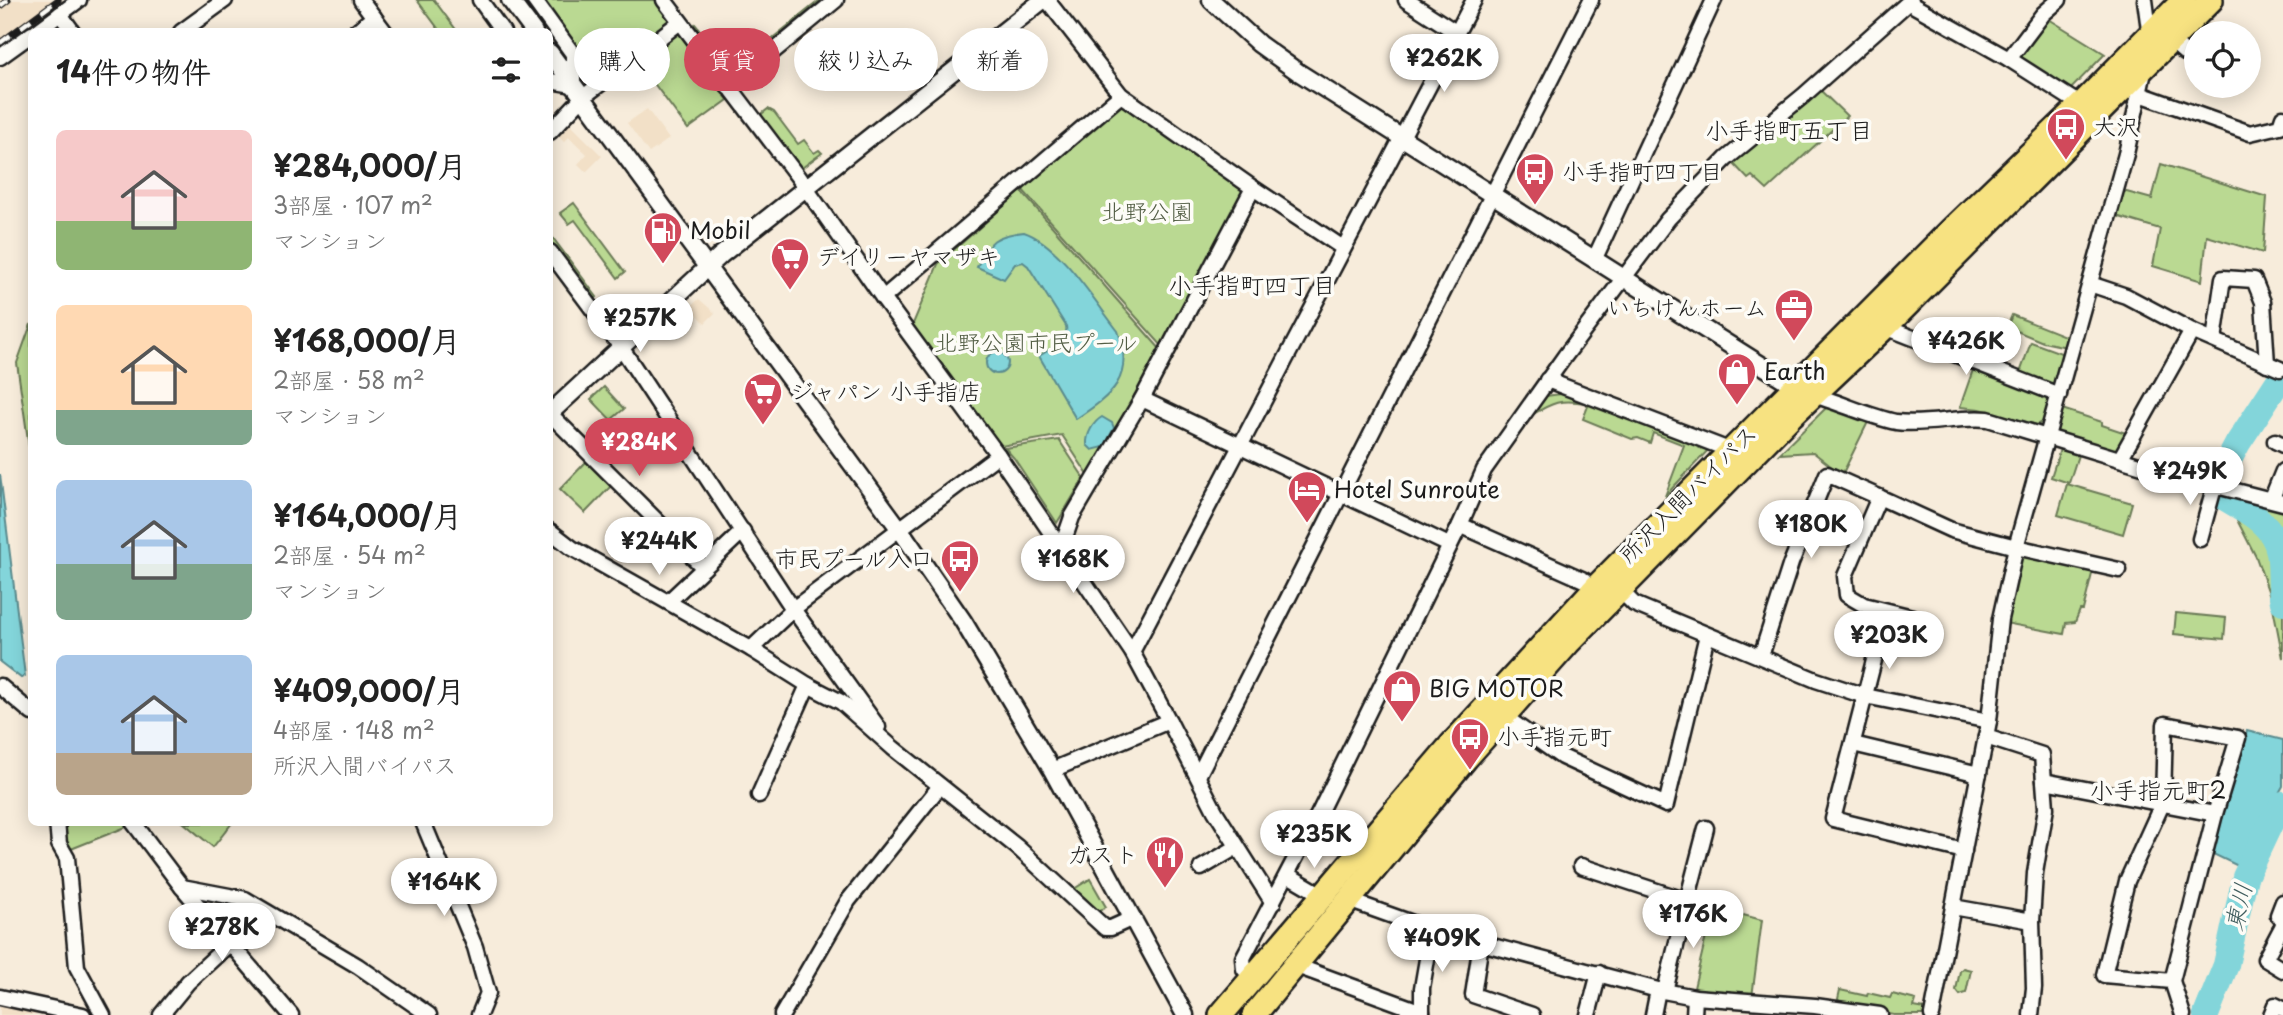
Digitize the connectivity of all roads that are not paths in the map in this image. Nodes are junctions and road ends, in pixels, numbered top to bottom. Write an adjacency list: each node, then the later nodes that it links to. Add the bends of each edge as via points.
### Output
1 (79, 0): 20 (street)
2 (225, 0): 25 (street)
3 (361, 0): 21 (street)
4 (480, 0): 28 (street)
5 (510, 0): 29 (street)
6 (534, 0): 42 (street, via 573,54)
7 (664, 0): 22 (street)
8 (836, 0): 34 (street)
9 (1045, 0): 44 (street); 49 (street)
10 (1211, 0): 48 (street, via 1259,44)
11 (1406, 0): 31 (street)
12 (1474, 0): 31 (street)
13 (1591, 0): 51 (street)
14 (1714, 0): 53 (street)
15 (2059, 0): 38 (street)
16 (2145, 0): 32 (street)
17 (2184, 0): 32 (highway, 所沢入間バイパス)
18 (2211, 0): 32 (highway, 所沢入間バイパス)
19 (1910, 1): 38 (street); 56 (street, via 1726,159 1668,219)
20 (60, 14): 23 (street); 24 (street)
21 (374, 18): 26 (street); 27 (street)
22 (680, 22): 30 (street); 42 (street)
23 (41, 28)
24 (70, 28)
25 (186, 28)
26 (360, 28)
27 (382, 28)
28 (500, 28)
29 (531, 28)
30 (684, 28)
31 (1457, 33): 48 (street)
32 (2160, 36): 35 (street); 39 (highway, 所沢入間バイパス); 45 (highway, 所沢入間バイパス)
33 (28, 37): 36 (street)
34 (780, 46)
35 (2184, 52)
36 (0, 57)
37 (553, 57): 42 (street)
38 (2009, 59): 45 (street)
39 (2146, 64): 43 (street); 59 (highway, 所沢入間バイパス)
40 (553, 82): 42 (street)
41 (731, 91): 49 (street)
42 (578, 92): 47 (street); 55 (street)
43 (2140, 94): 46 (street, via 2250,133 2280,126); 57 (street)
44 (1121, 95): 50 (street); 58 (street)
45 (2081, 105): 64 (highway, 所沢入間バイパス, via 1950,231)
46 (2283, 117)
47 (553, 128)
48 (1400, 138): 51 (street); 52 (street)
49 (806, 188): 55 (street); 58 (street)
50 (1252, 188): 52 (street); 66 (street)
51 (1493, 195): 53 (street); 76 (street)
52 (1343, 248): 70 (street)
53 (1595, 258): 56 (street)
54 (553, 263): 62 (street)
55 (707, 268): 62 (street); 81 (street)
56 (1625, 277): 63 (street); 64 (street)
57 (2090, 284): 60 (street, via 2126,296); 65 (street)
58 (883, 298): 72 (street)
59 (1885, 327): 64 (highway, 所沢入間バイパス); 65 (street)
60 (2192, 331): 61 (street); 73 (street)
61 (2214, 340): 61 (street, via 2274,366 2263,302 2254,280 2223,278)
62 (621, 347): 67 (street); 80 (street)
63 (1547, 380): 71 (street); 79 (street, via 1483,470)
64 (1804, 391): 69 (street, via 1895,422 1969,417); 71 (highway, 所沢入間バイパス); 90 (highway, 所沢入間バイパス)
65 (2059, 395): 69 (street)
66 (1142, 399): 70 (street); 85 (street, via 1072,517)
67 (553, 410)
68 (553, 416): 87 (street)
69 (2046, 437): 73 (street); 86 (street)
70 (1240, 445): 76 (street); 97 (street)
71 (1732, 451): 127 (highway, 所沢入間バイパス, via 1598,585 1451,744)
72 (998, 455): 81 (street); 85 (street)
73 (2120, 459): 75 (street)
74 (2283, 471): 78 (street)
75 (2221, 486): 78 (street); 83 (street)
76 (1341, 493): 84 (street); 111 (street)
77 (1879, 497): 86 (street, via 1951,530); 93 (street, via 1846,576 1847,595 1864,605); 98 (street, via 1827,474 1791,563)
78 (2277, 501)
79 (1460, 524): 84 (street); 89 (street)
80 (743, 531): 87 (street); 92 (street)
81 (901, 531): 92 (street); 109 (street, via 963,621)
82 (553, 533): 91 (street)
83 (2200, 539)
84 (1449, 545): 125 (street)
85 (1062, 547): 97 (street)
86 (2016, 547): 88 (street); 105 (street, via 2000,619)
87 (704, 568): 91 (street)
88 (2119, 569)
89 (1584, 580)
90 (1617, 593): 94 (street); 103 (highway, 所沢入間バイパス)
91 (668, 602): 96 (street)
92 (793, 609): 96 (street); 108 (street)
93 (1912, 617)
94 (1707, 635): 98 (street); 103 (street, via 1666,805 1562,757)
95 (1880, 637): 101 (street)
96 (751, 649): 99 (street)
97 (1132, 652): 104 (street)
98 (1761, 656): 101 (street)
99 (808, 685): 108 (street, via 841,702); 114 (street)
100 (0, 687): 102 (street)
101 (1865, 696): 105 (street); 107 (street)
102 (28, 710)
103 (1502, 715): 128 (highway, 所沢入間バイパス)
104 (1169, 721): 109 (street); 111 (street)
105 (1989, 721): 106 (street)
106 (1986, 737): 110 (street); 112 (street, via 2042,755)
107 (1853, 744): 110 (street); 122 (street, via 1833,819)
108 (893, 748): 113 (street)
109 (1052, 770): 133 (street)
110 (1979, 774): 122 (street)
111 (1198, 776): 121 (street)
112 (2044, 781): 115 (street); 134 (street, via 2046,808)
113 (940, 786): 133 (street, via 1017,847 1105,928); 155 (street, via 848,901)
114 (759, 795)
115 (2163, 803): 116 (street); 116 (street, via 2165,724 2238,738); 143 (street, via 2127,881 2104,975)
116 (2215, 814): 143 (street)
117 (57, 826): 150 (street, via 59,844 67,858 77,967)
118 (135, 826): 126 (street)
119 (425, 826): 154 (street, via 475,947 488,993)
120 (1706, 828): 129 (street)
121 (1237, 847): 124 (street); 131 (street)
122 (1964, 852): 132 (street)
123 (1581, 866): 129 (street)
124 (1201, 868)
125 (1288, 875): 127 (street); 131 (street)
126 (182, 887): 138 (street); 153 (street, via 245,899 358,966)
127 (1322, 895): 157 (highway, 所沢入間バイパス)
128 (1348, 900): 136 (street); 139 (highway, 所沢入間バイパス)
129 (1687, 901): 144 (street)
130 (2283, 902): 135 (street, via 2278,915)
131 (1273, 904): 140 (street, via 1243,958)
132 (1953, 907): 134 (street); 164 (street)
133 (1133, 918): 156 (street)
134 (2032, 921): 165 (street)
135 (2283, 923): 141 (street, via 2265,959)
136 (1432, 930): 137 (street); 148 (street)
137 (1481, 943): 142 (street); 159 (street, via 1473,995)
138 (229, 944): 151 (street); 152 (street)
139 (1294, 965): 148 (street); 158 (highway, 所沢入間バイパス)
140 (1244, 969)
141 (2283, 970)
142 (1599, 973): 144 (street); 160 (street)
143 (2172, 981): 166 (street)
144 (1661, 990): 146 (street); 161 (street)
145 (0, 997): 149 (street)
146 (1695, 997): 162 (street); 163 (street)
147 (2283, 1009): 167 (street, via 2275,1005)
148 (1422, 1013)
149 (83, 1015)
150 (103, 1015)
151 (161, 1015)
152 (290, 1015)
153 (429, 1015)
154 (479, 1015)
155 (782, 1015)
156 (1185, 1015)
157 (1221, 1015)
158 (1254, 1015)
159 (1532, 1015)
160 (1588, 1015)
161 (1653, 1015)
162 (1694, 1015)
163 (1880, 1015)
164 (1931, 1015)
165 (2031, 1015)
166 (2183, 1015)
167 (2271, 1015)

